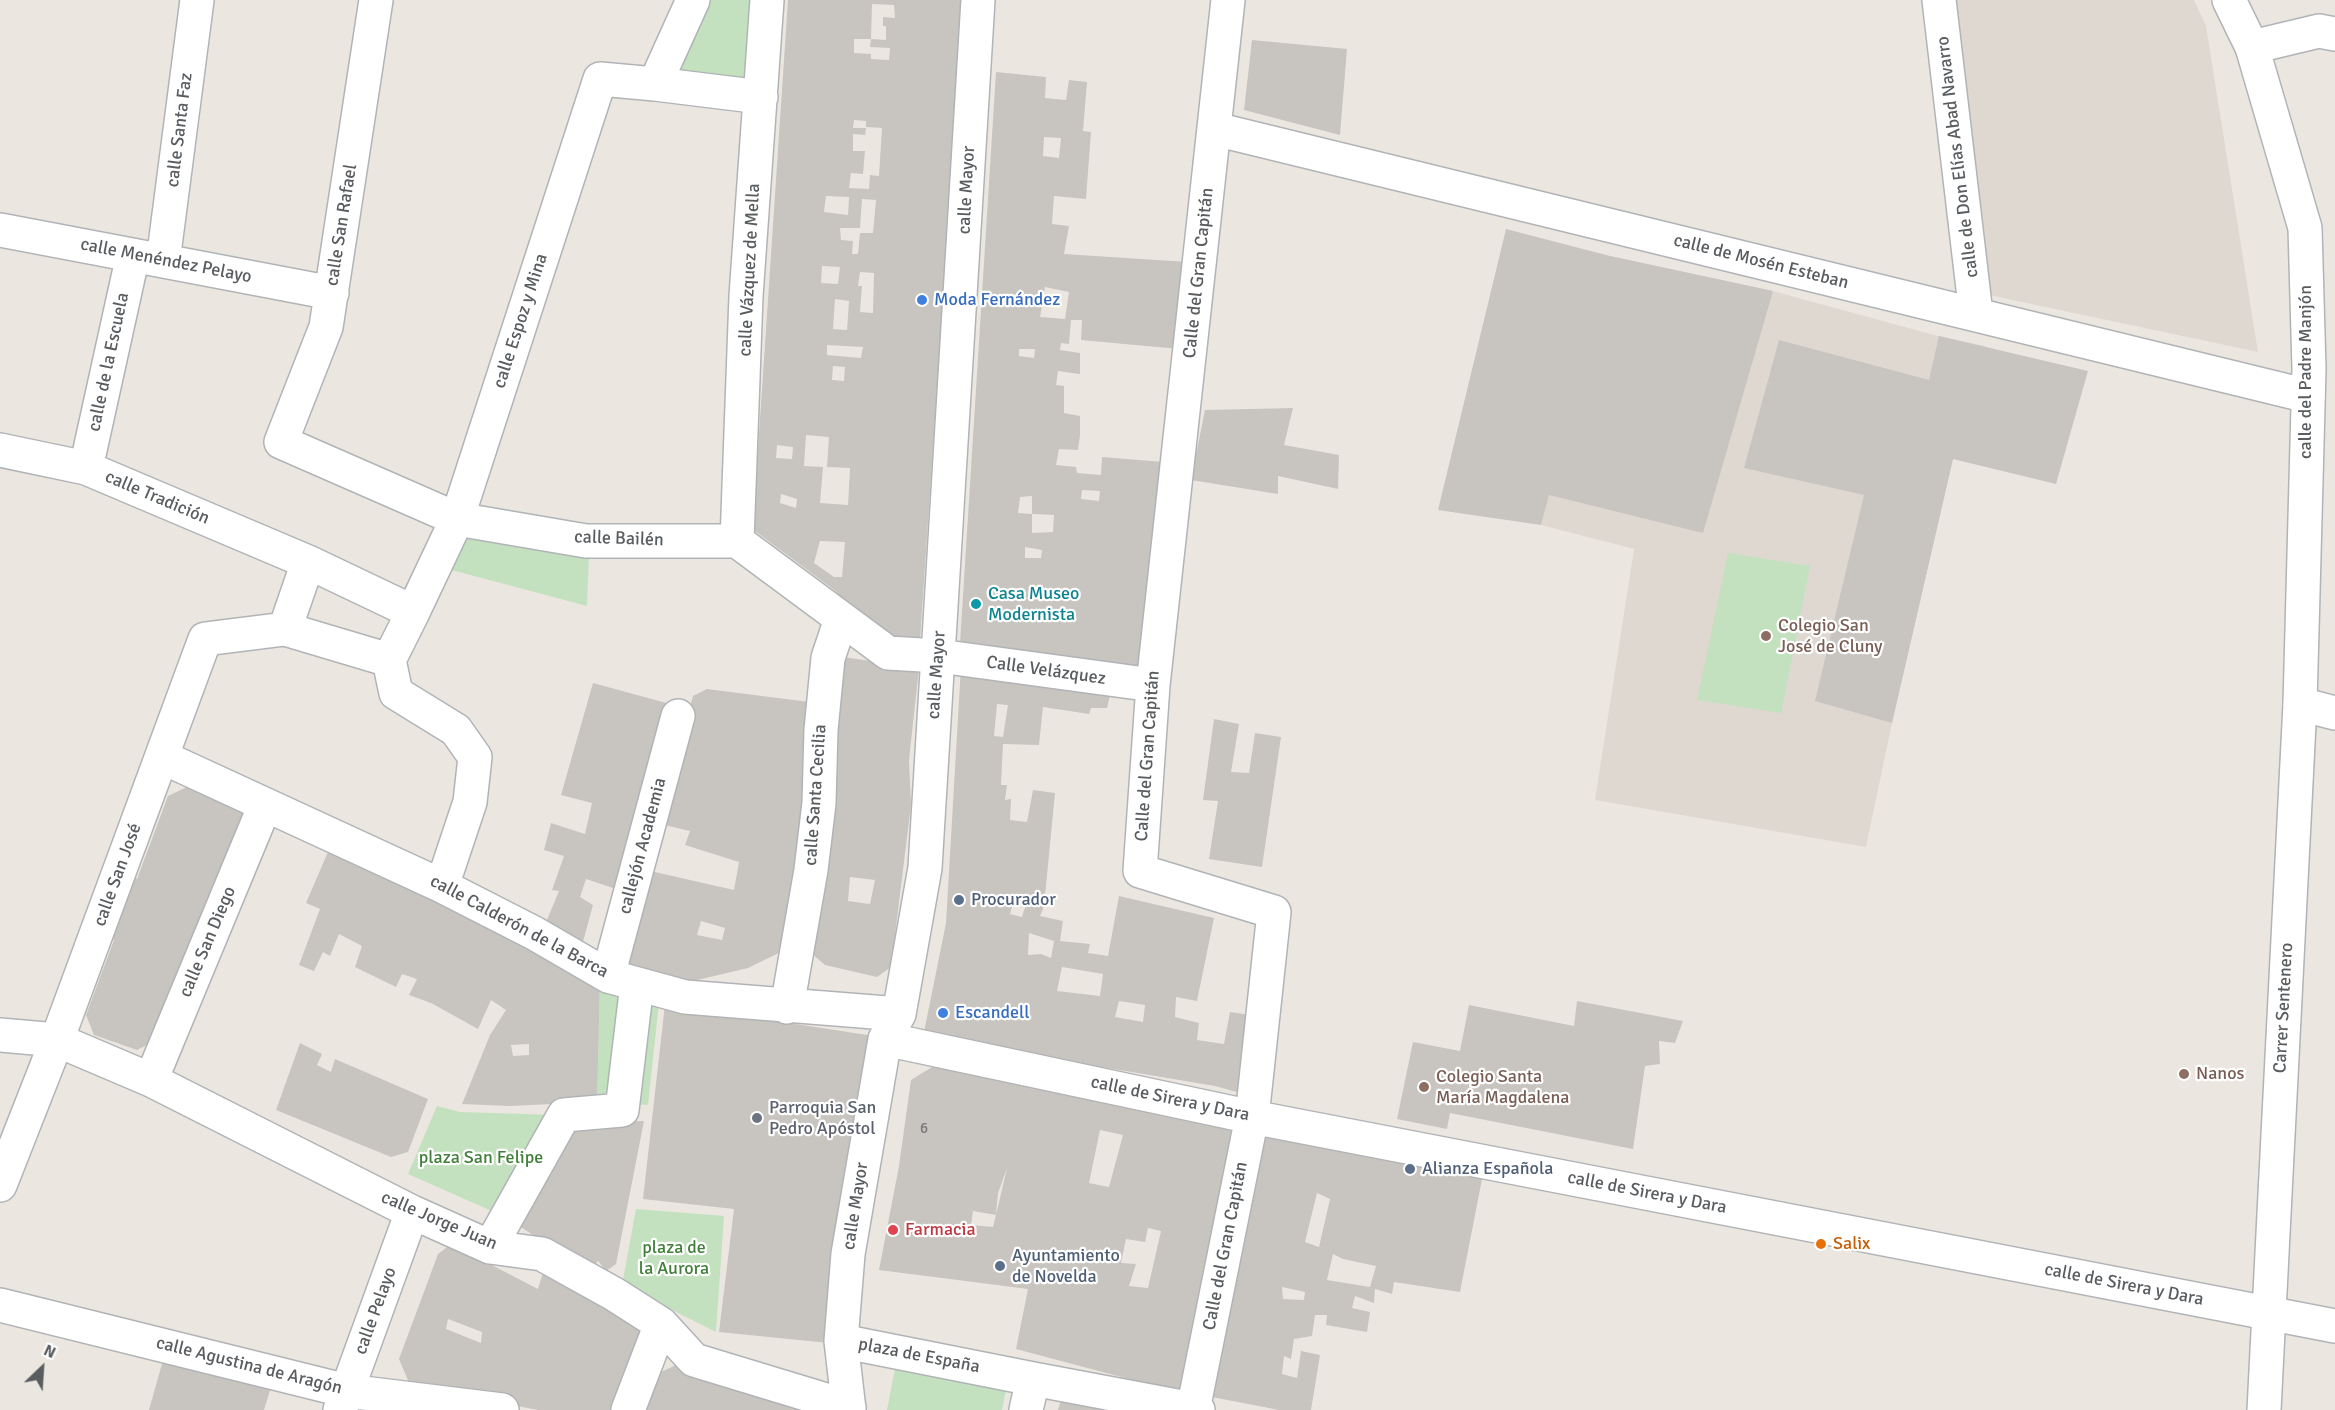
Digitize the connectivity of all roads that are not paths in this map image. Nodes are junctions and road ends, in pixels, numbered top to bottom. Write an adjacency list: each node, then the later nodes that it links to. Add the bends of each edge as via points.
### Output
1 (197, 0): 15 (street, calle Santa Faz)
2 (376, 0): 16 (street, calle San Rafael)
3 (693, 0): 11 (street)
4 (767, 0): 12 (street, calle Vázquez de Mella)
5 (978, 0): 28 (street, calle Mayor)
6 (1228, 0): 13 (street, Calle del Gran Capitán)
7 (1939, 0): 17 (street, calle de Don Elías Abad Navarro)
8 (2229, 0): 10 (street, calle del Padre Manjón)
9 (2335, 34): 10 (street, via 2319,31)
10 (2252, 48): 18 (street, calle del Padre Manjón, via 2305,228)
11 (656, 84): 12 (street, calle Espoz y Mina); 22 (street, calle Espoz y Mina, via 600,79)
12 (761, 97): 23 (street, calle Vázquez de Mella, via 746,296)
13 (1215, 129): 17 (street, calle de Mosén Esteban); 30 (street, Calle del Gran Capitán)
14 (0, 230): 15 (street, calle Menéndez Pelayo)
15 (148, 258): 16 (street, calle Menéndez Pelayo); 21 (street, calle de la Escuela)
16 (332, 293): 19 (street, calle San Rafael, via 326,327)
17 (1976, 314): 18 (street, calle de Mosén Esteban)
18 (2308, 396): 31 (street, calle del Padre Manjón)
19 (281, 442): 22 (street, calle Bailén)
20 (0, 450): 21 (street, calle Tradición)
21 (86, 468): 24 (street, calle Tradición)
22 (457, 519): 23 (street, calle Bailén, via 586,541); 25 (street, calle Espoz y Mina)
23 (737, 541): 26 (street)
24 (308, 562): 25 (street, calle Tradición); 27 (street)
25 (413, 612): 29 (street, calle Espoz y Mina)
26 (841, 619): 28 (street, via 888,653); 38 (street, calle Santa Cecilia, via 828,658 812,870)
27 (285, 629): 29 (street); 34 (street, calle San José, via 205,639)
28 (939, 656): 30 (street, Calle Velázquez); 39 (street, calle Mayor, via 925,868)
29 (389, 660): 36 (street, via 396,693 456,730 475,757 470,802)
30 (1153, 685): 43 (street, Calle del Gran Capitán, via 1140,871 1274,912)
31 (2300, 704): 32 (street); 48 (street, Carrer Sentenero)
32 (2335, 713)
33 (678, 716): 37 (street, callejón Academia)
34 (162, 757): 35 (street, calle Calderón de la Barca); 41 (street, calle San José)
35 (265, 805): 36 (street, calle Calderón de la Barca); 42 (street, calle San Diego)
36 (442, 886): 37 (street, calle Calderón de la Barca)
37 (622, 980): 38 (street, calle Calderón de la Barca, via 685,997); 46 (street, callejón Academia, via 622,1110 564,1115)
38 (787, 1007): 39 (street, calle Calderón de la Barca)
39 (892, 1026): 43 (street, calle de Sirera y Dara); 51 (street, calle Mayor, via 848,1254)
40 (0, 1035): 41 (street, calle Jorge Juan)
41 (57, 1040): 42 (street, calle Jorge Juan); 44 (street, calle San José)
42 (151, 1080): 45 (street, calle Jorge Juan)
43 (1252, 1117): 48 (street, calle de Sirera y Dara); 58 (street, Calle del Gran Capitán)
44 (0, 1185)
45 (412, 1212): 46 (street, calle Jorge Juan); 53 (street, calle Pelayo)
46 (490, 1246): 49 (street, calle Jorge Juan, via 542,1254)
47 (0, 1305): 53 (street, calle Agustina de Aragón)
48 (2269, 1313): 50 (street, calle de Sirera y Dara); 59 (street, Carrer Sentenero)
49 (661, 1324): 54 (street, calle Jorge Juan, via 694,1360); 56 (street)
50 (2335, 1326)
51 (841, 1341): 52 (street, plaza de España); 54 (street, plaza de España)
52 (1033, 1379): 57 (street); 58 (street, plaza de España)
53 (344, 1400): 55 (street, calle Agustina de Aragón)
54 (849, 1409)
55 (501, 1410)
56 (628, 1410)
57 (1026, 1410)
58 (1194, 1410)
59 (2264, 1410)

